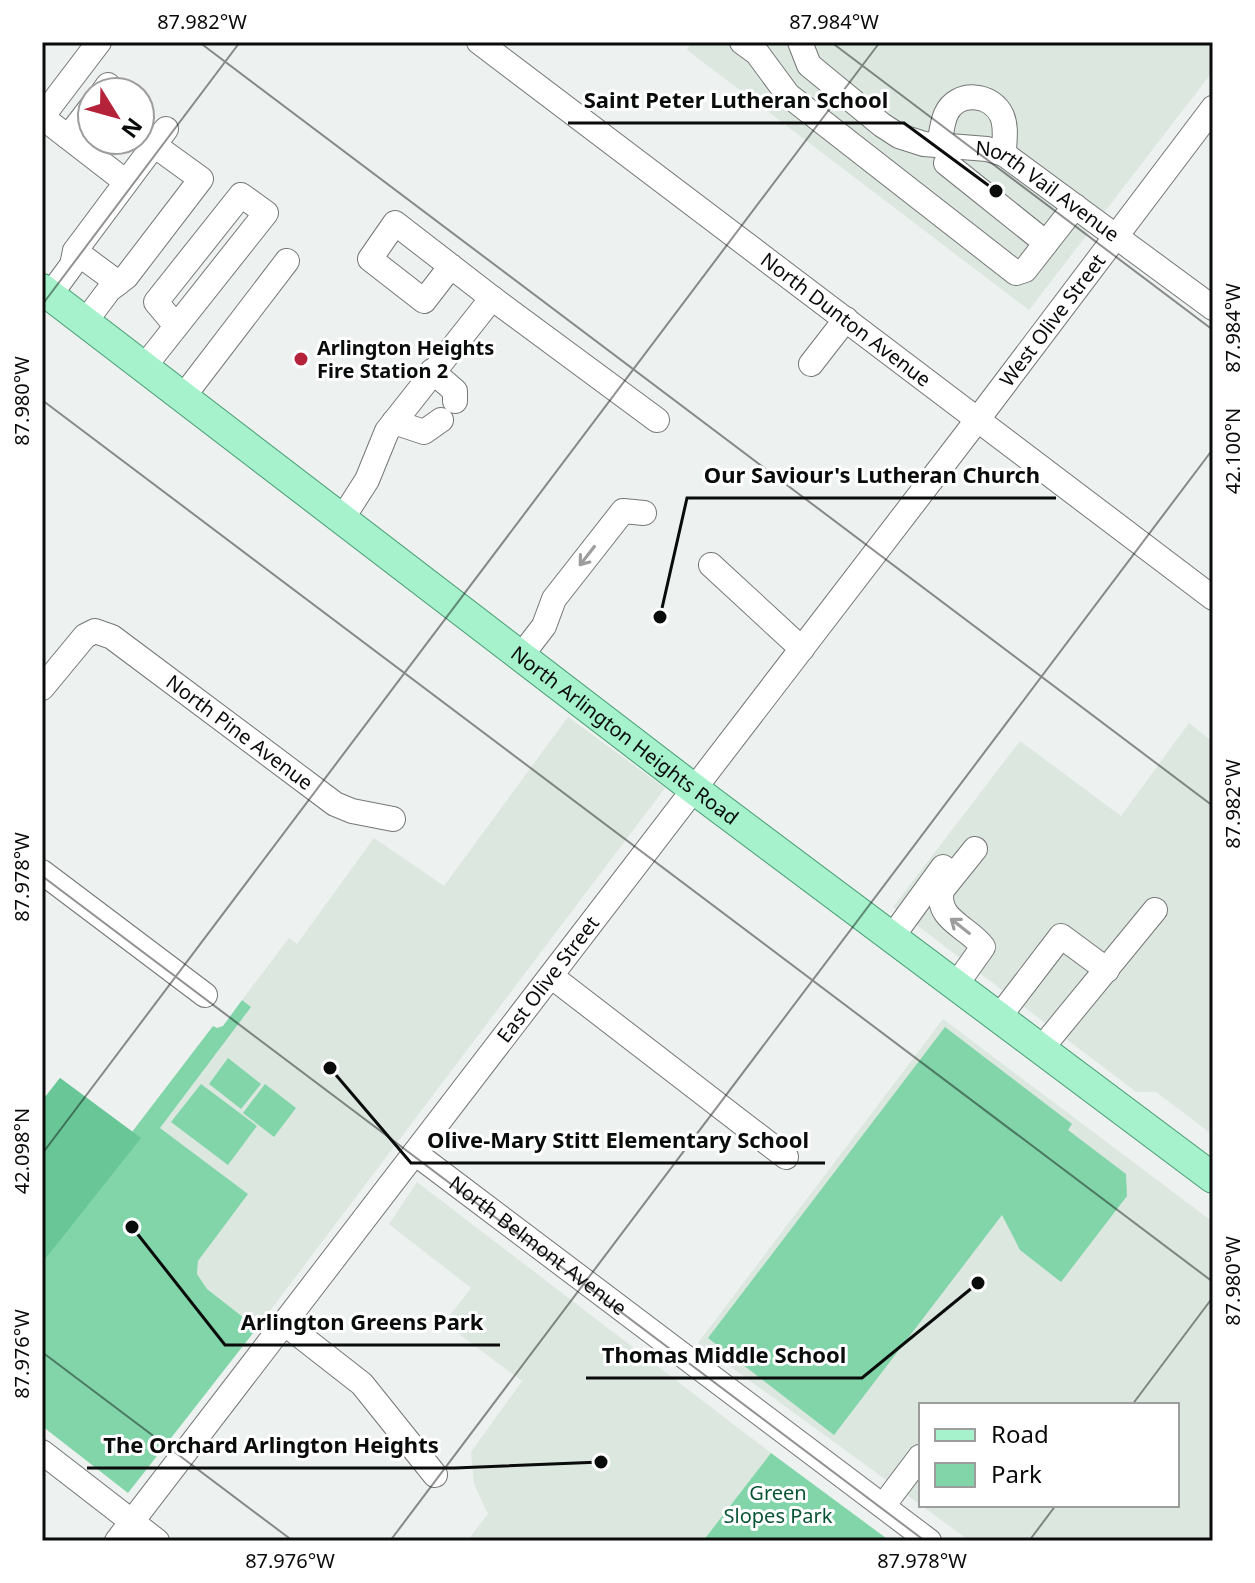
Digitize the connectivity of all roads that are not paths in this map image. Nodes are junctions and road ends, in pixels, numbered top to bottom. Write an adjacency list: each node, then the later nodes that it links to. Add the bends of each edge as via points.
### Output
1 (479, 42): 22 (street, North Dunton Avenue)
2 (742, 42): 14 (street, via 757,53 788,95 1016,273 1025,270)
3 (800, 42): 9 (street, North Vail Avenue, via 809,65 882,125)
4 (95, 43): 6 (street)
5 (1213, 108): 13 (street, West Olive Street)
6 (42, 117): 8 (street)
7 (76, 127): 8 (street)
8 (68, 137): 11 (street)
9 (943, 154): 10 (street, North Vail Avenue, via 987,149); 10 (street, via 946,114 974,97 995,105 1001,115); 14 (street)
10 (1004, 154): 12 (street, North Vail Avenue)
11 (126, 182): 15 (street); 18 (street, via 160,137 201,179)
12 (1075, 206): 13 (street, North Vail Avenue); 14 (street)
13 (1117, 236): 21 (street, North Vail Avenue); 29 (street, West Olive Street)
14 (1046, 243)
15 (75, 251): 18 (street); 19 (street, via 72,265)
16 (287, 261): 28 (street)
17 (451, 266): 20 (street)
18 (118, 283): 23 (street)
19 (46, 292): 23 (main road, North Arlington Heights Road)
20 (492, 298): 27 (street); 30 (street)
21 (1213, 308)
22 (846, 319): 25 (street); 29 (street, North Dunton Avenue)
23 (85, 322): 26 (main road, North Arlington Heights Road)
24 (176, 326): 24 (street, via 156,302 241,195 266,213); 26 (street)
25 (811, 364)
26 (144, 367): 28 (main road, North Arlington Heights Road)
27 (432, 371): 31 (street); 31 (street, via 455,391 448,410 424,432)
28 (183, 397): 33 (main road, North Arlington Heights Road)
29 (978, 419): 35 (street, North Dunton Avenue); 36 (street, East Olive Street)
30 (657, 420)
31 (394, 422): 33 (street)
32 (644, 513): 37 (street, one-way to 37, via 623,511 554,599 544,626)
33 (342, 519): 37 (main road, North Arlington Heights Road)
34 (711, 565): 36 (street)
35 (1213, 598)
36 (802, 649): 39 (street, East Olive Street)
37 (521, 656): 39 (main road, North Arlington Heights Road)
38 (42, 688): 40 (street, North Pine Avenue, via 85,636 95,631 112,637 335,804)
39 (694, 789): 43 (main road, North Arlington Heights Road); 45 (street, East Olive Street)
40 (393, 819)
41 (42, 872): 47 (street)
42 (1155, 910): 44 (street)
43 (892, 937): 46 (main road, North Arlington Heights Road); 46 (street, one-way to 43, via 983,947 944,913 941,897 969,844)
44 (1107, 970): 48 (street, via 1061,936); 49 (street)
45 (551, 976): 50 (street, East Olive Street); 51 (street)
46 (956, 985): 48 (main road, North Arlington Heights Road)
47 (205, 995)
48 (999, 1017): 49 (main road, North Arlington Heights Road)
49 (1041, 1049): 52 (main road, North Arlington Heights Road)
50 (415, 1153): 53 (street, East Olive Street); 57 (street, North Belmont Avenue)
51 (786, 1157)
52 (1213, 1178)
53 (284, 1323): 56 (street, via 362,1384); 58 (street, East Olive Street)
54 (42, 1452): 58 (street)
55 (919, 1458): 57 (street)
56 (435, 1475)
57 (883, 1506): 60 (street, North Belmont Avenue)
58 (124, 1531): 59 (street)
59 (157, 1541)
60 (929, 1541)

